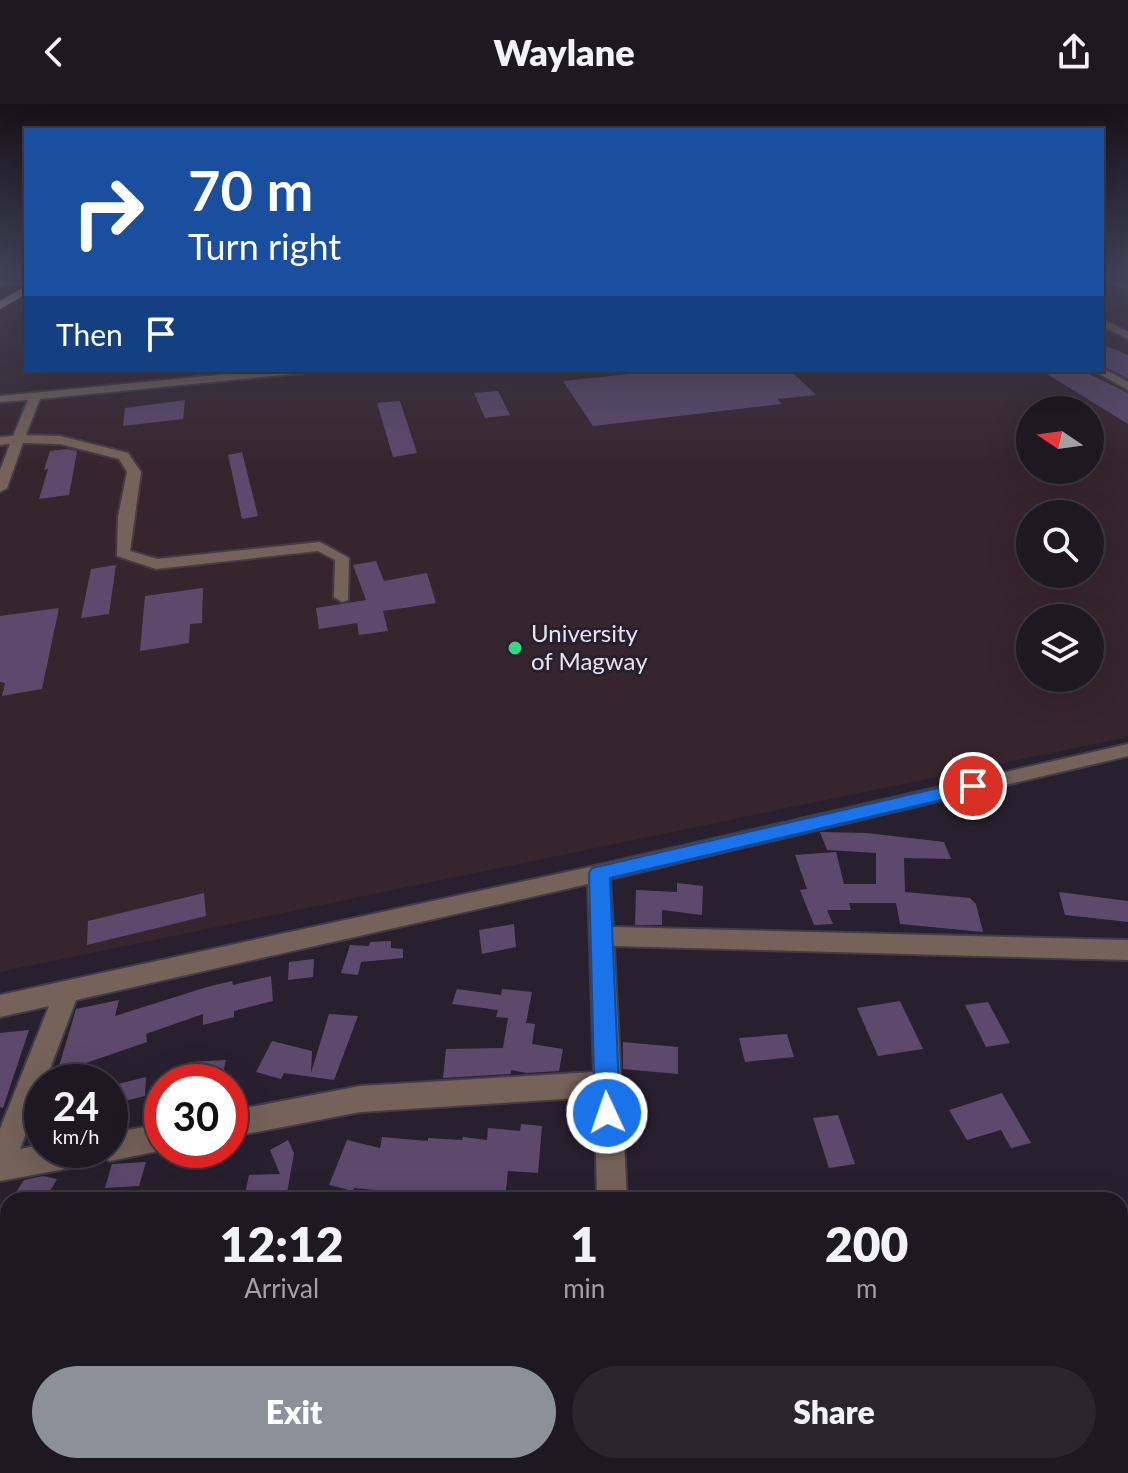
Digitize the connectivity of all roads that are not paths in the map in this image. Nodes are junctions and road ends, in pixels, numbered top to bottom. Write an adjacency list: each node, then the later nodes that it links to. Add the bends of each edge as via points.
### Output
1 (274, 372): 4 (street)
2 (1102, 372): 3 (street)
3 (1128, 387)
4 (36, 395): 5 (street); 6 (street)
5 (0, 399)
6 (18, 439): 7 (street); 8 (street); 9 (street, via 60,440 124,456 134,472 122,553 156,564 320,546 342,558)
7 (0, 441)
8 (0, 488)
9 (342, 597)
10 (1128, 750): 11 (street)
11 (599, 873): 12 (street); 14 (street)
12 (601, 936): 13 (street); 16 (street)
13 (1128, 950)
14 (67, 991): 15 (street); 19 (street)
15 (0, 1006)
16 (606, 1084): 17 (street, via 360,1099); 20 (street)
17 (248, 1121)
18 (24, 1162): 19 (street)
19 (0, 1166)
20 (612, 1192)

